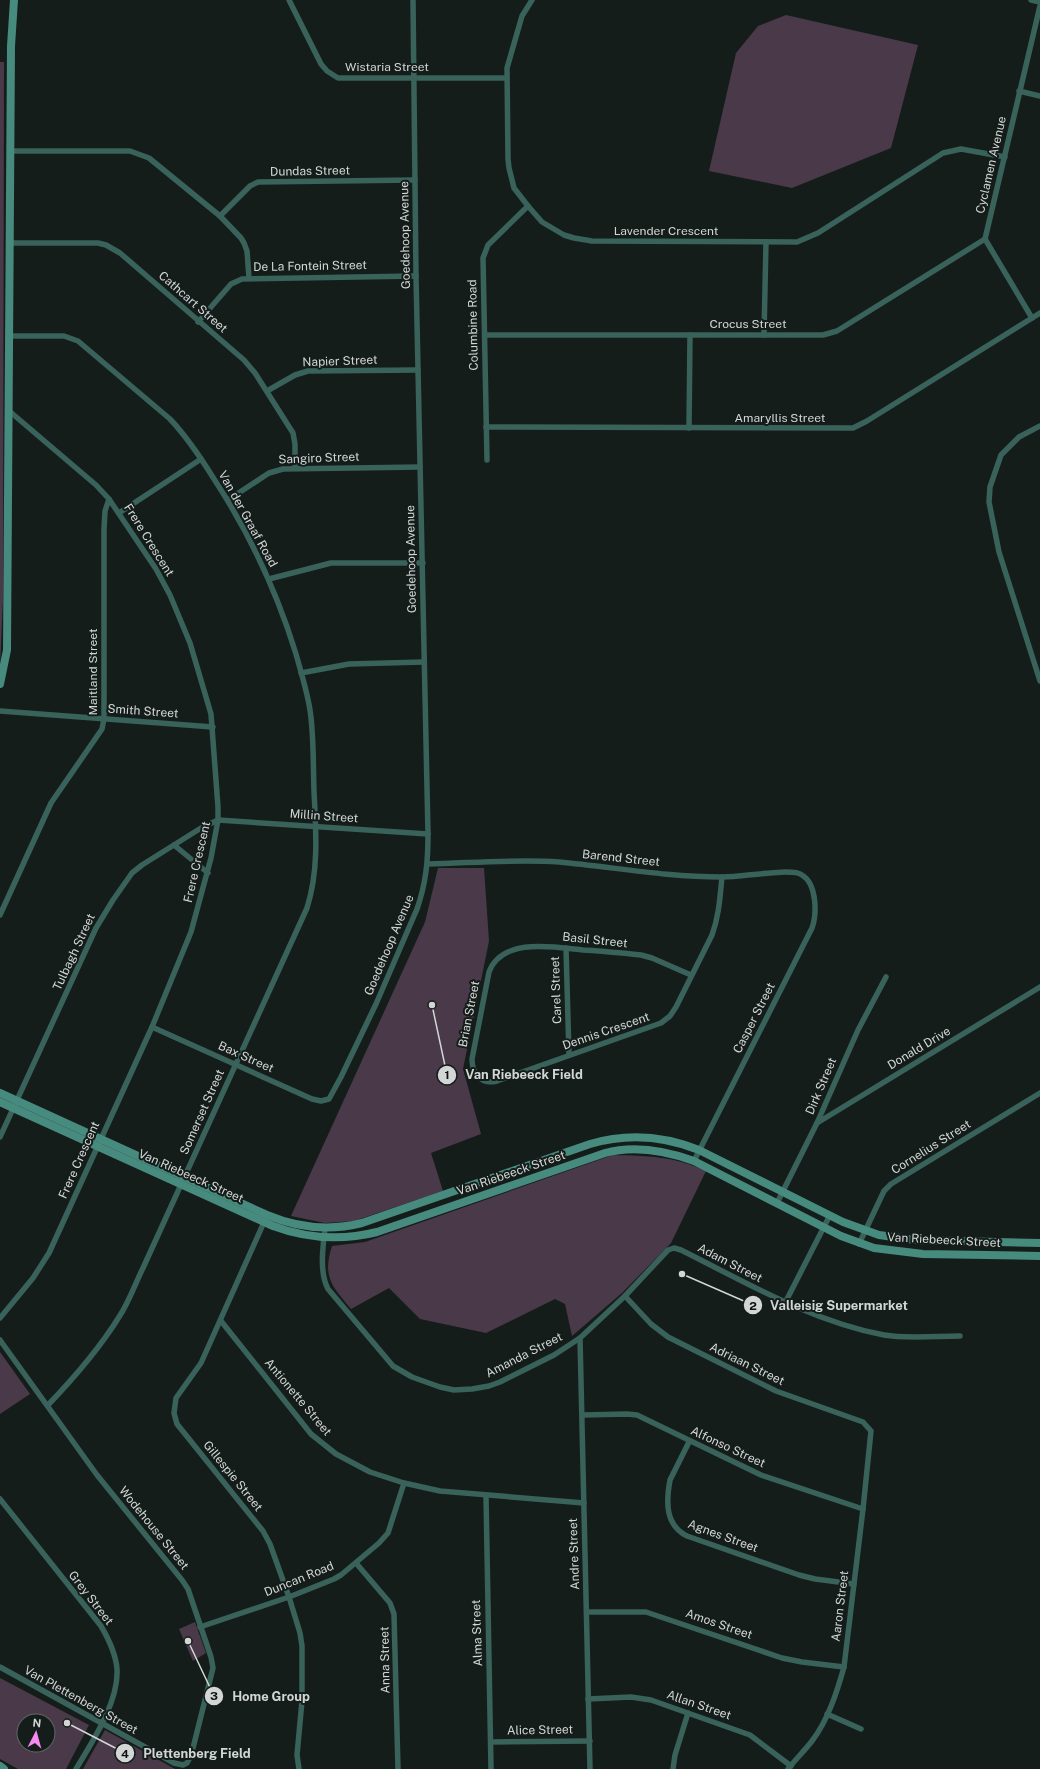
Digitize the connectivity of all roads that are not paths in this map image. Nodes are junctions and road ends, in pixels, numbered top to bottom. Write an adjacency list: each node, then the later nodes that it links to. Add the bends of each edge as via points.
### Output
1 (14, 0): 12 (street)
2 (289, 0): 9 (street, Wistaria Street, via 321,64 331,75 338,78)
3 (413, 0): 9 (street, Goedehoop Avenue)
4 (532, 0): 8 (street, Lavender Crescent, via 522,16)
5 (1031, 0): 6 (street)
6 (1040, 2)
7 (1040, 6): 10 (street, Cyclamen Avenue)
8 (506, 78): 9 (street, Wistaria Street); 15 (street, Lavender Crescent, via 509,168 514,188)
9 (413, 79): 14 (street, Goedehoop Avenue)
10 (1019, 91): 11 (street); 13 (street, Cyclamen Avenue)
11 (1040, 96)
12 (11, 151): 16 (street, via 140,153); 19 (street)
13 (1005, 157): 17 (street, Cyclamen Avenue); 18 (street, Lavender Crescent, via 961,149 947,152 809,238 797,242)
14 (415, 180): 16 (street, Dundas Street, via 258,182 250,186); 20 (street, Goedehoop Avenue)
15 (528, 206): 18 (street, Lavender Crescent, via 551,228 582,240); 25 (street, Columbine Road, via 484,253)
16 (220, 216): 21 (street, via 244,243 247,251)
17 (985, 239): 23 (street); 27 (street, Crocus Street, via 837,331 823,335)
18 (766, 242): 27 (street)
19 (10, 243): 24 (street, Cathcart Street, via 106,245 120,253); 28 (street)
20 (416, 276): 21 (street, De La Fontein Street); 29 (street, Goedehoop Avenue)
21 (248, 278): 24 (street, De La Fontein Street, via 231,284)
22 (1040, 313): 23 (street, Amaryllis Street)
23 (1032, 318): 34 (street, Amaryllis Street, via 859,426 843,429)
24 (198, 322): 30 (street, Cathcart Street, via 249,365)
25 (485, 334): 26 (street, Crocus Street); 33 (street, Columbine Road)
26 (690, 335): 27 (street, Crocus Street); 34 (street)
27 (764, 335)
28 (9, 336): 31 (street); 35 (street, Van der Graaf Road, via 58,335 75,339 170,419 183,432)
29 (418, 370): 30 (street, Napier Street, via 308,371 295,375); 37 (street, Goedehoop Avenue)
30 (267, 391): 38 (street, Cathcart Street, via 292,433 295,444)
31 (8, 410): 39 (street, Frere Crescent); 47 (street, via 7,650)
32 (1040, 426): 46 (street, via 1012,443 1001,455 989,495 989,508 999,552)
33 (486, 427): 34 (street, Amaryllis Street); 36 (street, Columbine Road)
34 (689, 428)
35 (201, 459): 40 (street, Van der Graaf Road); 41 (street)
36 (487, 460)
37 (420, 467): 38 (street, Sangiro Street); 42 (street, Goedehoop Avenue)
38 (295, 468): 40 (street, Sangiro Street, via 269,473)
39 (110, 499): 41 (street, Frere Crescent); 49 (street, Maitland Street, via 105,511 104,530)
40 (228, 500): 43 (street, Van der Graaf Road)
41 (119, 513): 50 (street, Frere Crescent, via 156,569 180,617 202,681)
42 (423, 563): 43 (street, via 331,563); 44 (street, Goedehoop Avenue)
43 (269, 579): 45 (street, Van der Graaf Road, via 283,612)
44 (424, 662): 45 (street, via 349,664); 53 (street, Goedehoop Avenue)
45 (302, 673): 52 (street, Van der Graaf Road, via 310,710)
46 (1040, 681)
47 (0, 684)
48 (0, 712): 49 (street, Smith Street)
49 (104, 719): 50 (street, Smith Street); 59 (street, Maitland Street, via 100,734 51,803)
50 (213, 727): 51 (street, Frere Crescent)
51 (218, 820): 52 (street, Millin Street); 54 (street, Tulbagh Street); 56 (street, Frere Crescent)
52 (316, 827): 53 (street, Millin Street); 67 (street, Somerset Street, via 316,868 307,908)
53 (428, 834): 55 (street, Goedehoop Avenue)
54 (174, 845): 56 (street); 73 (street, Tulbagh Street, via 147,861 132,874 105,913)
55 (428, 864): 57 (street, Barend Street, via 557,862); 71 (street, Goedehoop Avenue, via 418,909)
56 (208, 873): 65 (street, Frere Crescent, via 191,932)
57 (722, 878): 58 (street, Barend Street, via 791,871 803,875); 62 (street, Dennis Crescent, via 716,922)
58 (808, 881): 77 (street, Casper Street, via 814,909 812,928)
59 (0, 915)
60 (566, 948): 61 (street, Basil Street, via 532,946 508,952); 62 (street, Basil Street, via 647,957); 66 (street, Carel Street)
61 (496, 959): 68 (street, Brian Street, via 488,972 472,1059)
62 (691, 975): 66 (street, Dennis Crescent, via 674,1010 661,1023)
63 (886, 977): 74 (street, Dirk Street, via 858,1030)
64 (1040, 987): 74 (street, Donald Drive)
65 (152, 1027): 67 (street, Bax Street); 76 (street, Frere Crescent)
66 (570, 1055): 68 (street, Dennis Crescent, via 492,1083 483,1081)
67 (236, 1064): 71 (street, Bax Street, via 312,1099 321,1101); 79 (street, Somerset Street)
68 (475, 1075)
69 (1040, 1093): 87 (street, Cornelius Street, via 891,1184 884,1191)
70 (0, 1094): 73 (street, Van Riebeeck Street)
71 (331, 1097)
72 (0, 1102): 73 (street, Van Riebeeck Street)
73 (15, 1105): 75 (street, Tulbagh Street); 76 (street, Van Riebeeck Street)
74 (817, 1123): 81 (street, Dirk Street)
75 (0, 1136)
76 (99, 1142): 79 (street, Van Riebeeck Street); 80 (street, Van Riebeeck Street); 95 (street, Frere Crescent, via 43,1264)
77 (700, 1150): 78 (street, Casper Street); 81 (street, Van Riebeeck Street); 86 (street, Van Riebeeck Street, via 653,1138 606,1139 372,1220)
78 (694, 1161): 82 (street, Van Riebeeck Street); 88 (street, Van Riebeeck Street, via 650,1150 610,1152 377,1232 348,1238)
79 (185, 1177): 80 (street, Somerset Street); 84 (street, Van Riebeeck Street)
80 (181, 1185): 84 (street, Van Riebeeck Street); 100 (street, Somerset Street, via 120,1316)
81 (783, 1191): 82 (street, Dirk Street); 83 (street, Van Riebeeck Street)
82 (777, 1203): 85 (street, Van Riebeeck Street)
83 (830, 1215): 85 (street); 87 (street, Van Riebeeck Street)
84 (266, 1219): 86 (street, Van Riebeeck Street); 88 (street, Van Riebeeck Street, via 292,1233); 96 (street, Gillespie Street)
85 (824, 1227): 90 (street, Van Riebeeck Street); 94 (street)
86 (325, 1228): 88 (street, Amanda Street)
87 (865, 1231): 89 (street, Van Riebeeck Street, via 902,1240); 90 (street, Cornelius Street)
88 (324, 1239): 98 (street, Amanda Street, via 324,1277 328,1289 393,1366 427,1383 454,1390 494,1385 554,1355)
89 (1040, 1243)
90 (859, 1244): 92 (street, Van Riebeeck Street, via 909,1253)
91 (676, 1248): 93 (street, Amanda Street, via 668,1250); 94 (street, Adam Street)
92 (1040, 1256)
93 (625, 1296): 98 (street, Amanda Street); 102 (street, Adriaan Street, via 651,1324 668,1337 776,1391 863,1422)
94 (785, 1303): 97 (street, Adam Street, via 815,1316 884,1335)
95 (0, 1318)
96 (221, 1321): 104 (street, Antionette Street, via 311,1434 336,1454 370,1472); 111 (street, Gillespie Street, via 201,1363 176,1398 174,1418 263,1531)
97 (960, 1336)
98 (580, 1338): 101 (street, Andre Street)
99 (0, 1340): 100 (street, Wodehouse Street)
100 (48, 1406): 113 (street, Wodehouse Street, via 98,1475 182,1580 188,1589)
101 (583, 1415): 103 (street, Alfonso Street, via 632,1414); 107 (street, Andre Street)
102 (871, 1431): 108 (street, Aaron Street)
103 (689, 1442): 108 (street, Alfonso Street, via 760,1475); 110 (street, Agnes Street, via 669,1487 670,1516 677,1530 687,1536 799,1575)
104 (404, 1483): 105 (street, Antionette Street, via 440,1491); 109 (street, Duncan Road, via 388,1533)
105 (486, 1496): 107 (street, Antionette Street); 122 (street, Alma Street)
106 (0, 1498): 119 (street, Grey Street, via 105,1634 117,1674)
107 (584, 1503): 112 (street, Andre Street)
108 (863, 1509): 110 (street, Aaron Street)
109 (356, 1563): 111 (street, Duncan Road, via 334,1579); 129 (street, Anna Street, via 390,1603 394,1614)
110 (854, 1584): 114 (street, Aaron Street)
111 (289, 1597): 113 (street, Duncan Road); 128 (street, Gillespie Street, via 302,1646 302,1701 297,1755)
112 (587, 1612): 114 (street, Amos Street, via 646,1612 782,1658); 116 (street, Andre Street)
113 (200, 1626): 123 (street, Wodehouse Street, via 213,1668)
114 (844, 1667): 118 (street, Aaron Street)
115 (0, 1668): 119 (street, Van Plettenberg Street)
116 (588, 1699): 117 (street, Allan Street, via 646,1699); 121 (street, Andre Street)
117 (688, 1713): 125 (street, Allan Street, via 750,1735); 132 (street)
118 (827, 1714): 120 (street); 125 (street, Aaron Street, via 813,1740)
119 (102, 1724): 123 (street, Van Plettenberg Street, via 178,1764 186,1765); 127 (street, Grey Street)
120 (861, 1729)
121 (590, 1741): 122 (street, Alice Street); 131 (street, Andre Street)
122 (491, 1742): 130 (street, Alma Street)
123 (191, 1756)
124 (0, 1766): 126 (street)
125 (790, 1768)
126 (4, 1769)
127 (76, 1769)
128 (299, 1769)
129 (398, 1769)
130 (491, 1769)
131 (590, 1769)
132 (673, 1769)

